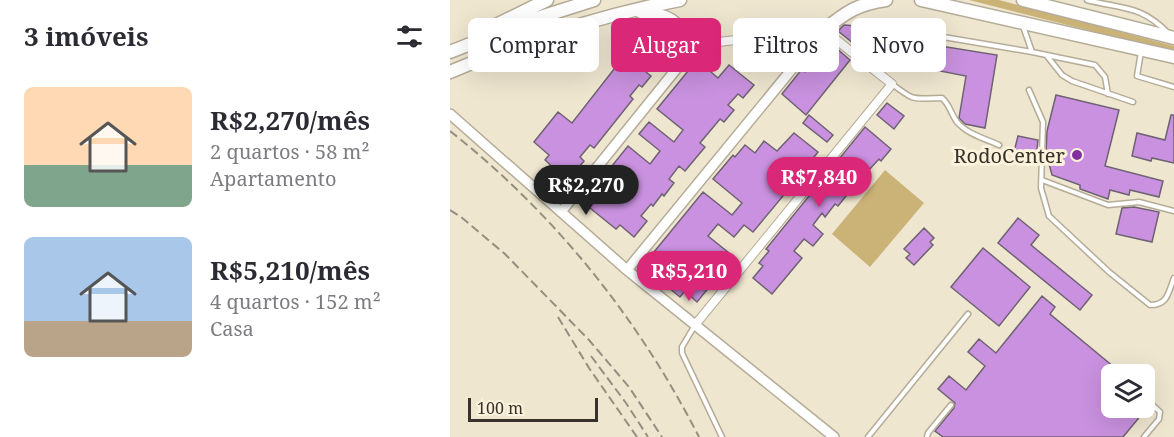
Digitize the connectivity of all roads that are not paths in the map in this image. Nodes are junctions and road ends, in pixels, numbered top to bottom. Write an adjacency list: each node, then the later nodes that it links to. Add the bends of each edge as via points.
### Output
1 (547, 0): 16 (highway)
2 (594, 0): 16 (highway)
3 (681, 0): 8 (highway)
4 (886, 0): 10 (highway, via 866,3)
5 (921, 0): 11 (highway)
6 (1023, 0): 13 (highway)
7 (1089, 0): 13 (lane, via 1143,12)
8 (624, 11): 9 (highway); 20 (highway, via 535,38)
9 (667, 18)
10 (838, 18)
11 (1022, 23): 15 (highway); 17 (lane)
12 (946, 37): 17 (lane)
13 (1173, 38)
14 (839, 42): 23 (street)
15 (1141, 49): 19 (highway); 24 (lane, via 1137,76)
16 (450, 51)
17 (1032, 52): 18 (lane)
18 (1047, 56): 26 (lane, via 1062,75); 26 (lane, via 1095,65 1105,76)
19 (1174, 57)
20 (450, 72)
21 (674, 72): 32 (street)
22 (790, 72): 33 (street)
23 (892, 84): 29 (lane, via 911,99 942,98 957,122 969,132); 36 (street)
24 (1174, 87)
25 (1029, 90): 30 (lane, via 1043,122)
26 (1108, 94): 27 (lane)
27 (1133, 102)
28 (450, 114): 32 (street)
29 (999, 145)
30 (1042, 180): 31 (lane, via 1108,205 1139,202); 34 (lane, via 1049,216 1150,305 1164,302)
31 (1174, 211)
32 (561, 212): 33 (street)
33 (627, 270): 36 (street)
34 (1174, 278)
35 (968, 314): 41 (lane)
36 (695, 325): 39 (lane, via 682,353); 40 (street)
37 (951, 405): 42 (lane)
38 (1155, 407): 43 (lane, via 1160,412 1159,419)
39 (722, 437)
40 (834, 437)
41 (868, 437)
42 (927, 437)
43 (1144, 437)

